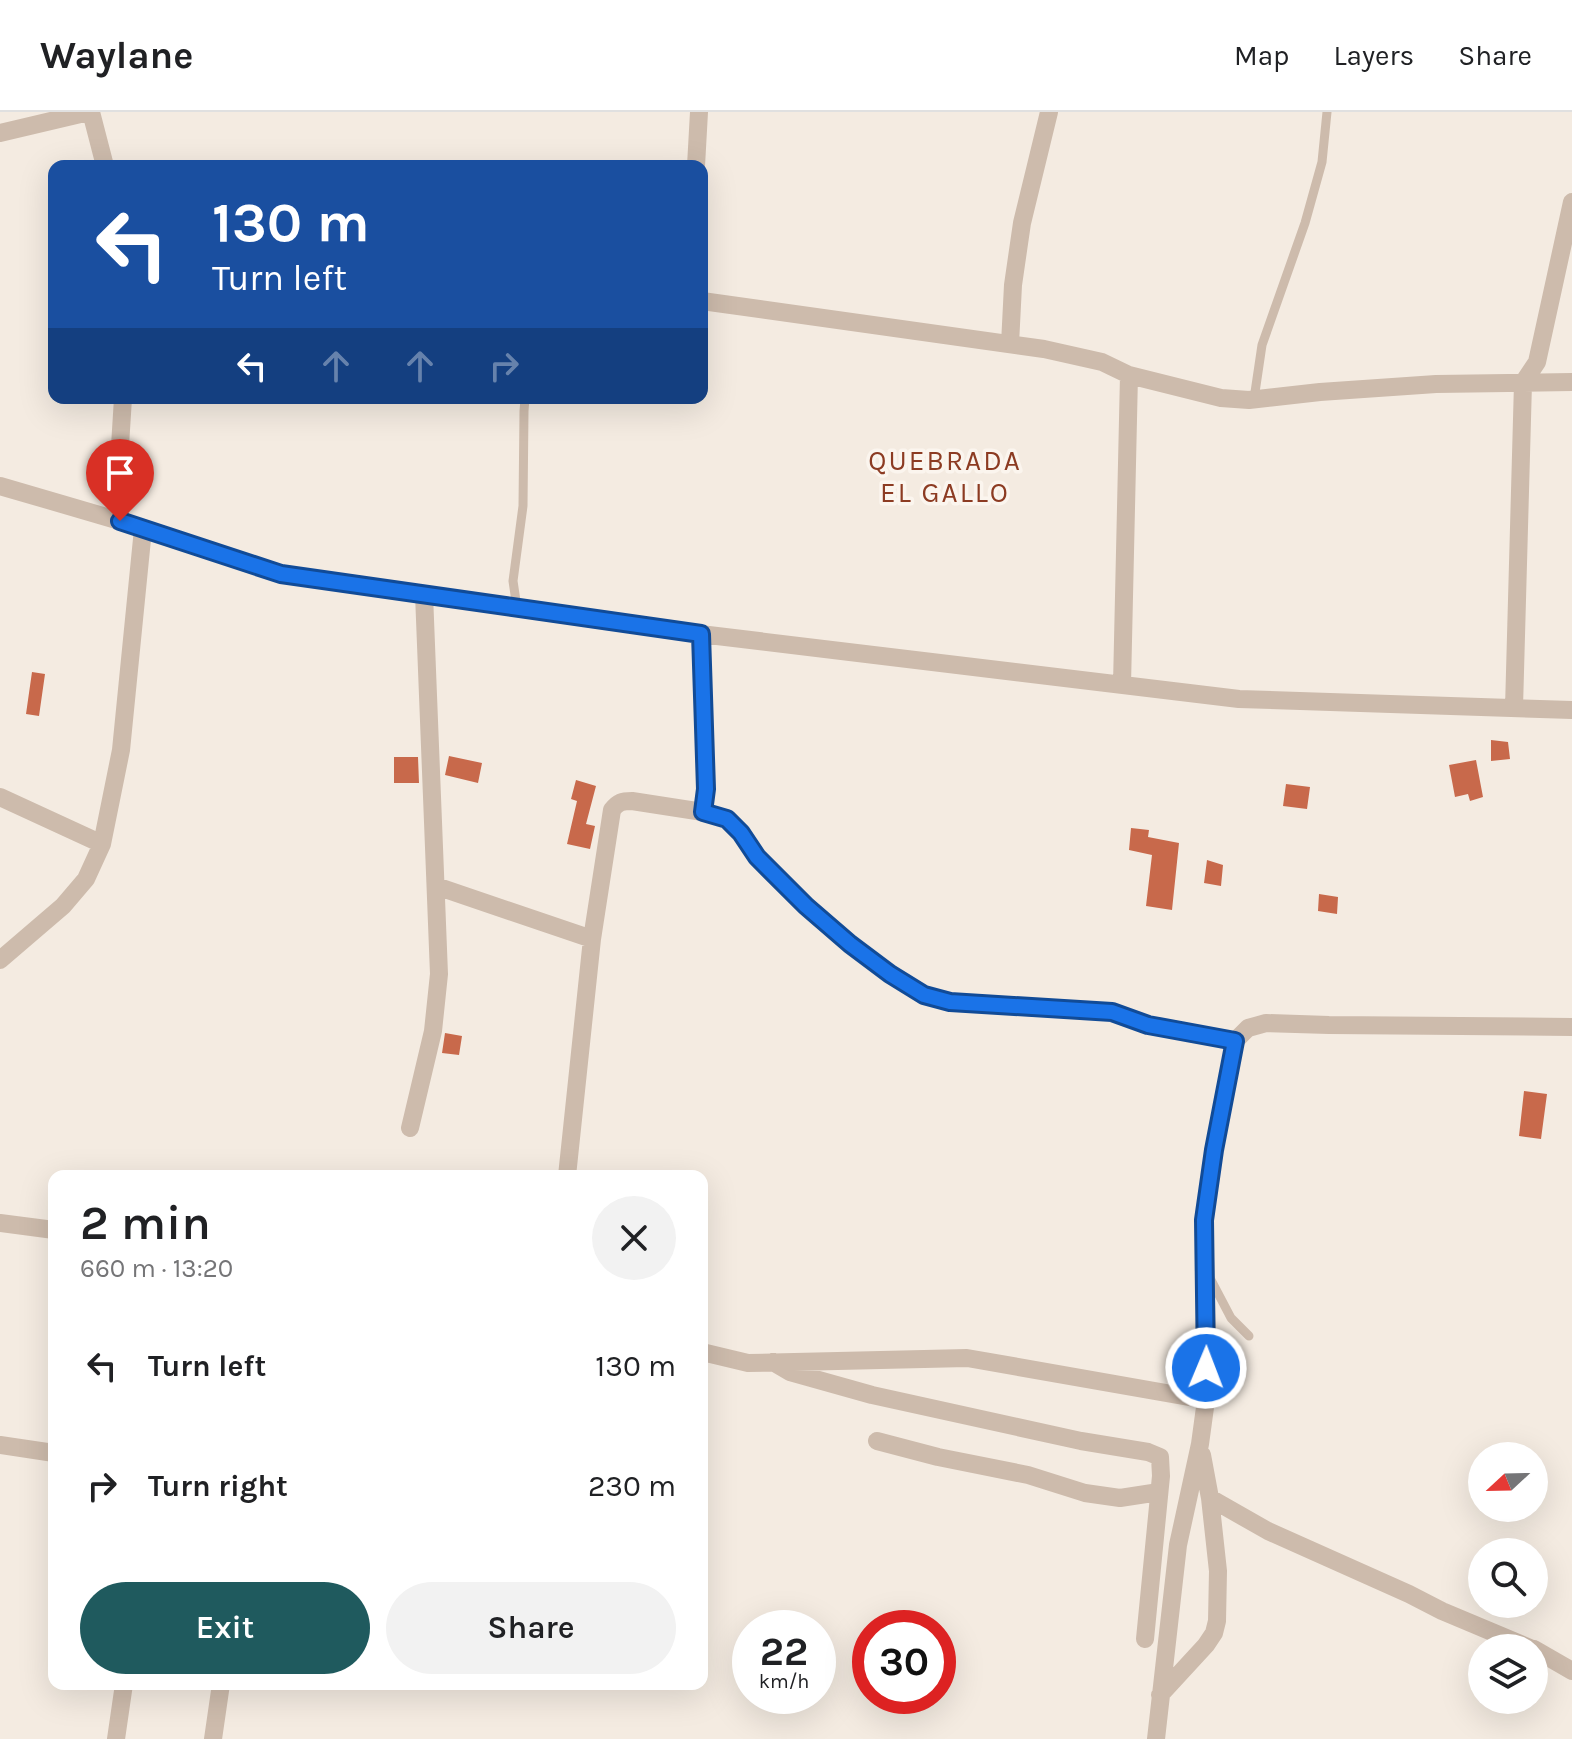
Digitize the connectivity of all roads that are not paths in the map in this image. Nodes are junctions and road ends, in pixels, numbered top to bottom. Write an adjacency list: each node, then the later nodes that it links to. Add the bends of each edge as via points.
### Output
1 (90, 112): 5 (street); 6 (street)
2 (699, 112): 7 (street)
3 (1049, 112): 10 (street, via 1022,223)
4 (1327, 112): 14 (lane, via 1322,162 1262,345)
5 (0, 133)
6 (103, 160)
7 (696, 160)
8 (1572, 202): 13 (street, via 1537,362)
9 (708, 302): 10 (street)
10 (1010, 344): 11 (street, via 1102,362)
11 (1129, 375): 14 (street, via 1221,398); 23 (street)
12 (1572, 382): 13 (street)
13 (1523, 383): 14 (street, via 1436,384); 24 (street)
14 (1254, 399)
15 (123, 404): 18 (street)
16 (525, 404): 21 (lane, via 523,506 513,581)
17 (0, 486): 18 (street)
18 (120, 521): 19 (street)
19 (143, 529): 20 (street, via 281,574); 28 (street, via 121,750)
20 (424, 594): 21 (street); 29 (street)
21 (517, 608): 22 (street)
22 (701, 634): 23 (street); 27 (street)
23 (1122, 685): 24 (street, via 1239,699)
24 (1514, 708): 25 (street)
25 (1572, 710)
26 (0, 797): 28 (street)
27 (703, 812): 30 (street, via 632,801 617,804); 33 (street, via 727,819 806,906 924,995 950,1002 1112,1012 1148,1025)
28 (102, 844): 31 (street, via 86,879 63,906)
29 (436, 886): 30 (street); 34 (street, via 437,1001)
30 (592, 939): 35 (street)
31 (0, 960)
32 (1572, 1027): 33 (street, via 1266,1023 1248,1028)
33 (1235, 1041): 38 (street, via 1204,1220)
34 (410, 1128)
35 (568, 1170)
36 (0, 1223): 37 (street)
37 (48, 1229)
38 (1206, 1271): 39 (lane, via 1231,1318); 42 (street)
39 (1249, 1336)
40 (708, 1353): 41 (street, via 748,1363)
41 (773, 1362): 42 (street, via 967,1358); 48 (street, via 790,1372 872,1395 1148,1452 1160,1457)
42 (1206, 1400): 44 (street)
43 (877, 1441): 48 (street, via 1085,1493 1120,1498)
44 (1200, 1444): 47 (street); 49 (street)
45 (0, 1445): 46 (street)
46 (48, 1452)
47 (1195, 1469): 48 (street); 56 (street, via 1178,1545)
48 (1160, 1484): 51 (street)
49 (1210, 1498): 50 (street, via 1268,1531); 56 (street, via 1218,1571 1214,1633)
50 (1496, 1634)
51 (1145, 1639)
52 (1548, 1658): 53 (street)
53 (1572, 1671)
54 (123, 1690): 57 (street)
55 (220, 1690): 58 (street)
56 (1160, 1695): 59 (street)
57 (116, 1739)
58 (213, 1739)
59 (1156, 1739)

